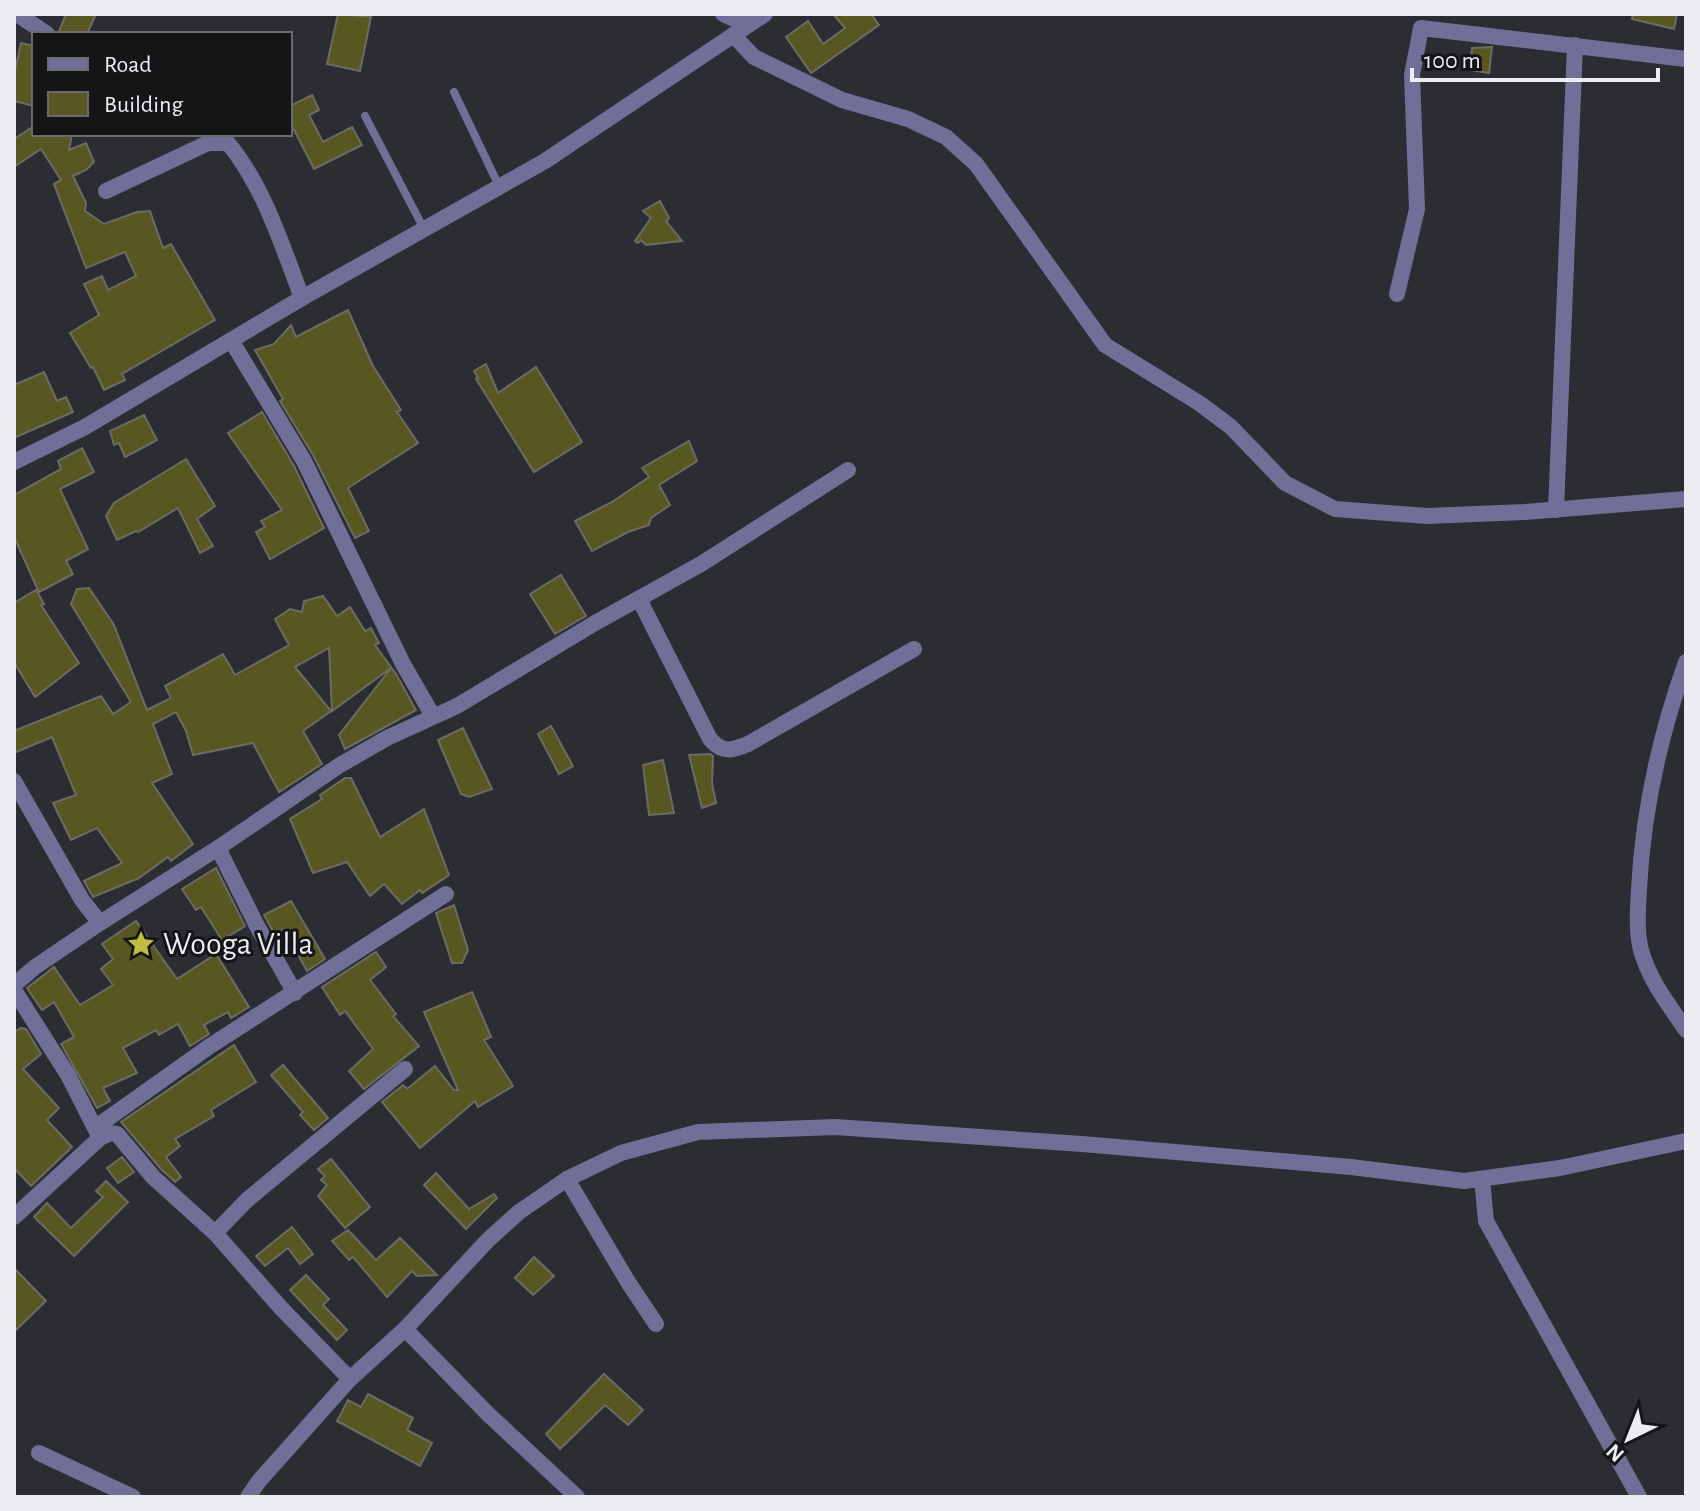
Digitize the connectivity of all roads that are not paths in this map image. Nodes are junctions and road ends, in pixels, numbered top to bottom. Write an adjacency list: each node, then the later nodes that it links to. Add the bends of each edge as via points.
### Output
1 (17, 14): 6 (street)
2 (723, 14): 5 (street)
3 (765, 14): 5 (street)
4 (1422, 21): 7 (street, via 1516,41); 14 (street, via 1412,75 1417,209)
5 (740, 30): 11 (street, via 545,161); 20 (street, via 754,57 842,100 908,119 946,137 976,164 1105,345 1231,427 1285,483 1335,509 1427,516)
6 (44, 32)
7 (1575, 45): 8 (street); 20 (street)
8 (1686, 59)
9 (454, 92): 11 (lane)
10 (365, 116): 13 (lane)
11 (499, 186): 13 (street)
12 (106, 191): 15 (street, via 208,143 228,143 270,214)
13 (424, 229): 15 (street)
14 (1397, 294)
15 (302, 298): 16 (street)
16 (232, 342): 17 (street); 24 (street, via 304,461)
17 (14, 462)
18 (848, 470): 21 (street)
19 (1686, 499): 20 (street)
20 (1556, 510)
21 (639, 599): 22 (street, via 710,739 717,748 730,751); 24 (street)
22 (914, 649)
23 (1686, 662): 31 (street, via 1656,766 1638,920 1651,977)
24 (433, 716): 26 (street, via 340,765)
25 (14, 781): 28 (street)
26 (218, 848): 28 (street); 30 (street)
27 (446, 894): 30 (street)
28 (100, 923): 29 (street, via 35,967)
29 (14, 988): 33 (street)
30 (295, 993): 33 (street, via 210,1046)
31 (1686, 1030)
32 (405, 1069): 38 (street, via 247,1200)
33 (98, 1133): 37 (street); 38 (street, via 123,1139 153,1177)
34 (1686, 1141): 36 (street)
35 (567, 1179): 36 (street, via 621,1153 698,1132 835,1127); 39 (street); 40 (street, via 509,1221)
36 (1482, 1179): 46 (street, via 1486,1221)
37 (14, 1217)
38 (215, 1233): 41 (street)
39 (656, 1324)
40 (405, 1329): 41 (street); 45 (street)
41 (350, 1379): 44 (street)
42 (39, 1453): 43 (street)
43 (133, 1497)
44 (248, 1497)
45 (577, 1497)
46 (1639, 1497)

